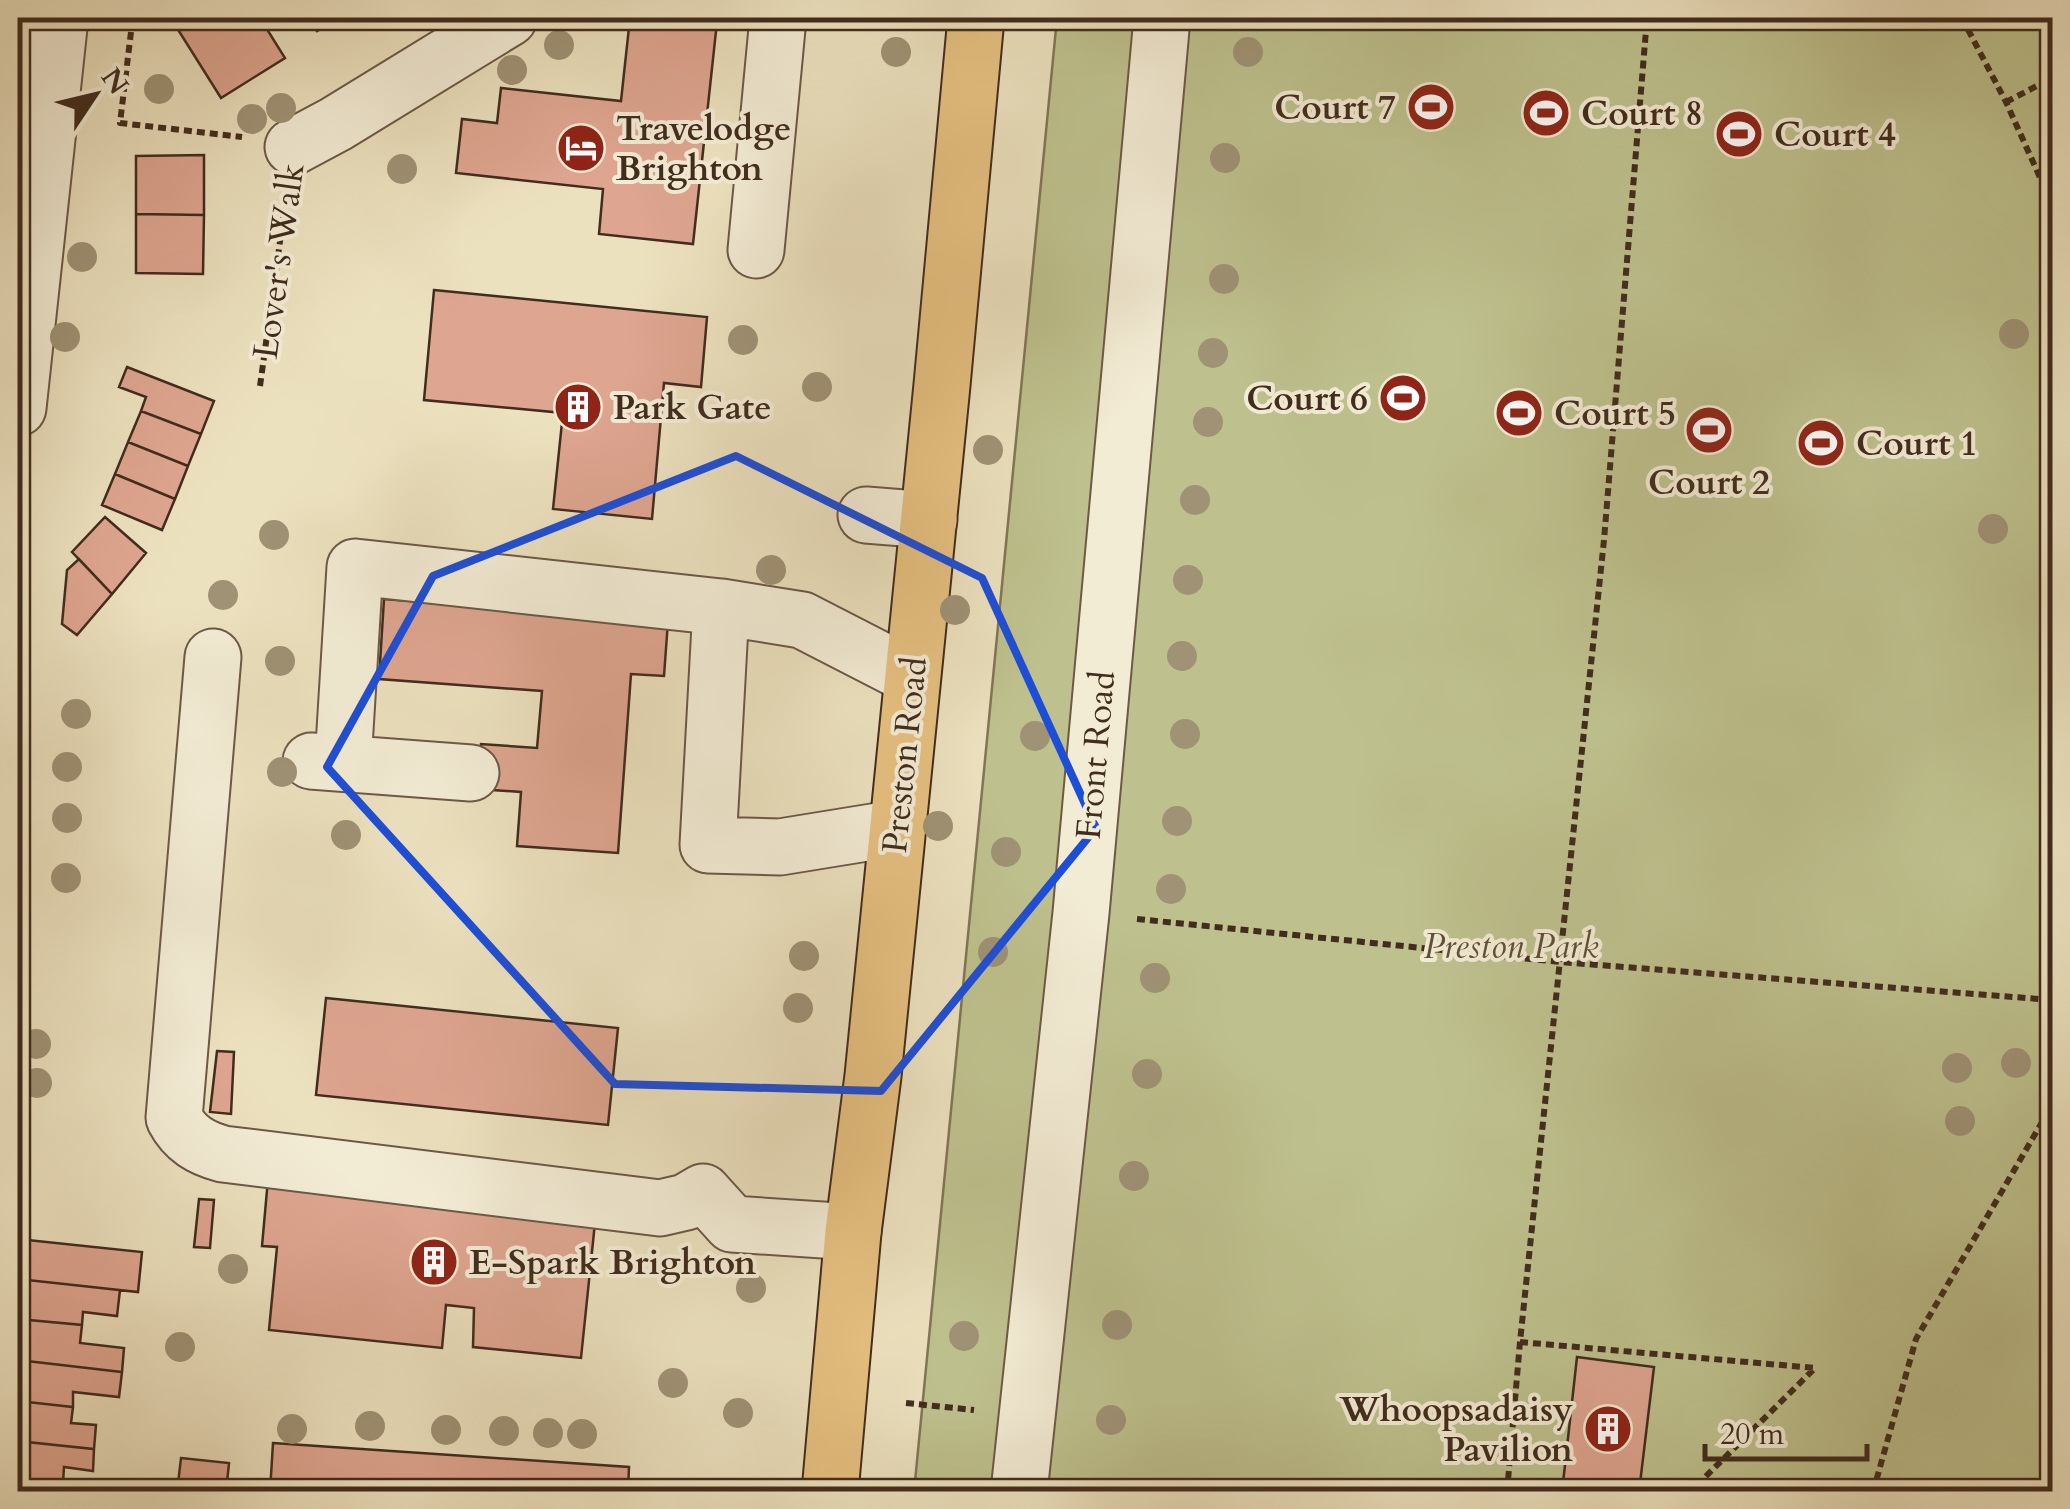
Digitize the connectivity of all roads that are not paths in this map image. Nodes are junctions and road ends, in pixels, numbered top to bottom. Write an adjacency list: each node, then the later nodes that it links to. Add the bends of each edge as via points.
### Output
1 (60, 18): 6 (street)
2 (510, 18): 7 (street, Lover's Walk, via 336,124)
3 (778, 18): 8 (street)
4 (976, 18): 11 (highway, Preston Road)
5 (1162, 18): 19 (street, Front Road, via 1081,913)
6 (34, 91): 9 (street)
7 (269, 143)
8 (756, 250)
9 (18, 408)
10 (866, 515): 11 (street)
11 (928, 520): 14 (highway, Preston Road)
12 (720, 607): 14 (street, via 802,620); 15 (street, via 355,567 327,762); 16 (street, via 708,845 780,847)
13 (212, 658): 17 (street, via 174,1118 186,1137 223,1154 660,1208 703,1192 732,1224)
14 (912, 676): 16 (highway, Preston Road)
15 (471, 772)
16 (897, 828): 17 (highway, Preston Road)
17 (853, 1232): 18 (highway, Preston Road)
18 (830, 1492)
19 (1019, 1492)

